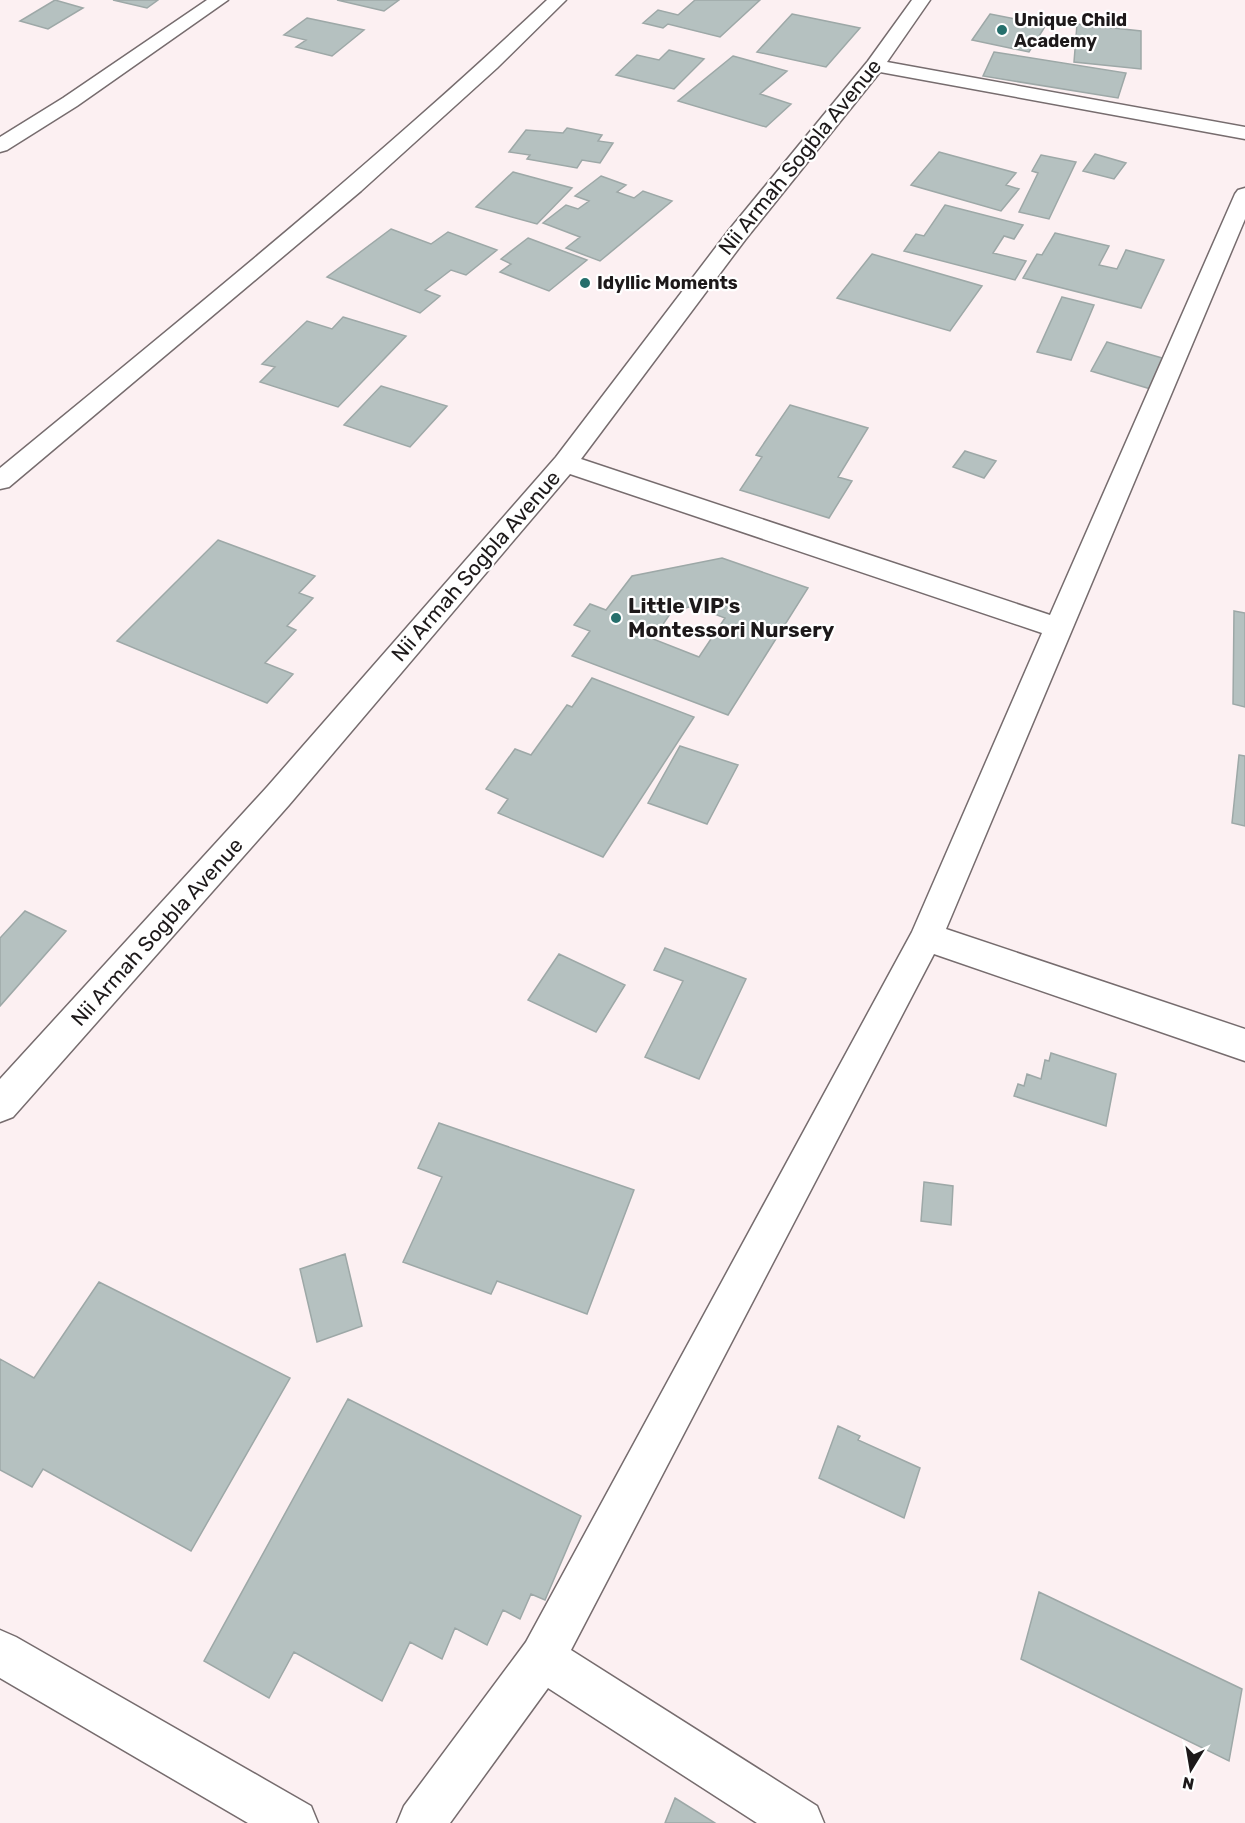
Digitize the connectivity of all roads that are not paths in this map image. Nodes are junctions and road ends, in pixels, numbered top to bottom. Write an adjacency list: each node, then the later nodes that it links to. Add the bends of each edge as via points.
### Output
1 (219, 0): 6 (street)
2 (557, 0): 9 (street, via 398,149)
3 (921, 0): 4 (street, Nii Armah Sogbla Avenue)
4 (874, 65): 5 (street); 8 (street, Nii Armah Sogbla Avenue, via 736,235)
5 (1245, 133)
6 (0, 146)
7 (1245, 194): 10 (street)
8 (565, 463): 10 (street); 13 (street, Nii Armah Sogbla Avenue, via 278,796)
9 (0, 481)
10 (1059, 628): 11 (street)
11 (926, 937): 12 (street); 15 (street)
12 (1245, 1045)
13 (0, 1105)
14 (0, 1653): 16 (street)
15 (542, 1658): 17 (street); 18 (street)
16 (294, 1823)
17 (421, 1823)
18 (800, 1823)

